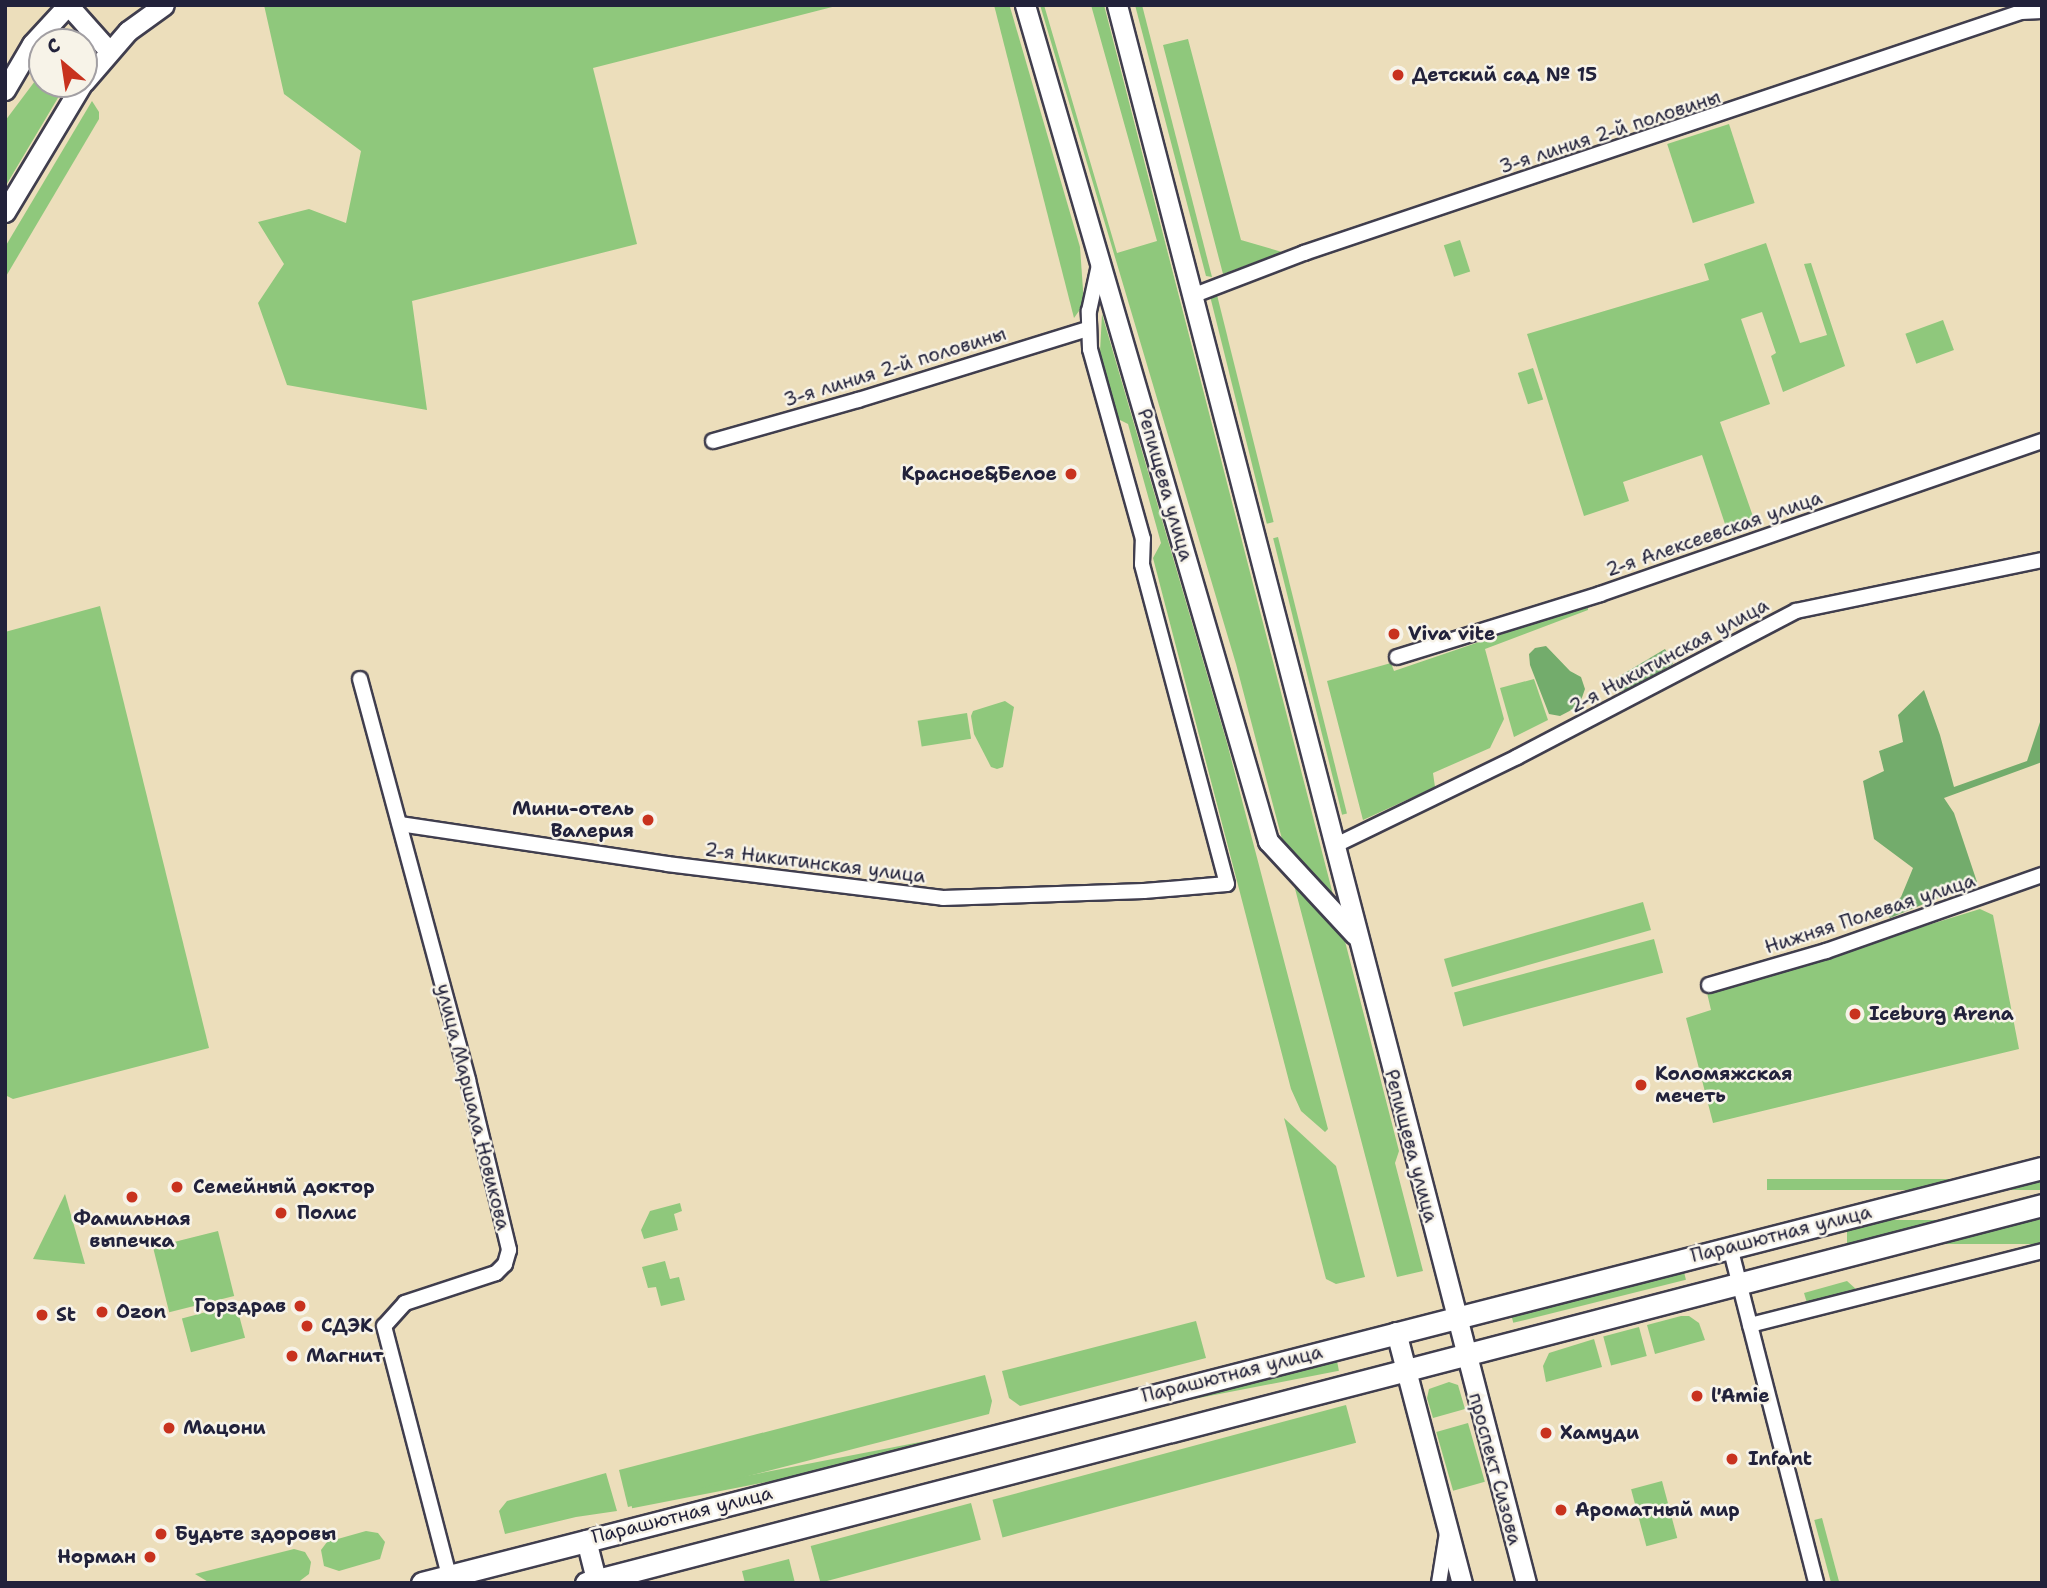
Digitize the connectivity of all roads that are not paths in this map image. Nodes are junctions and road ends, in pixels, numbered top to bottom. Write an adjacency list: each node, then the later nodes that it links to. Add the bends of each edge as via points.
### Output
1 (68, 5): 7 (main road); 9 (main road, via 32,44)
2 (164, 5): 7 (main road)
3 (1025, 5): 12 (main road, Репищева улица)
4 (1117, 5): 13 (main road, Репищева улица)
5 (2020, 9): 6 (street, 3-я линия 2-й половины); 13 (street, 3-я линия 2-й половины, via 1304,253)
6 (2042, 11)
7 (109, 51): 8 (main road)
8 (98, 65)
9 (5, 90)
10 (74, 98): 11 (main road)
11 (5, 212)
12 (1100, 264): 14 (street); 23 (main road, Репищева улица, via 1268,841)
13 (1192, 296): 21 (main road, Репищева улица)
14 (1087, 329): 15 (street, 3-я линия 2-й половины); 20 (street, 2-я Никитинская улица, via 1143,539 1142,564 1227,884 943,898 667,864)
15 (713, 440)
16 (2042, 441): 18 (street, 2-я Алексеевская улица, via 1600,594)
17 (2042, 560): 21 (street, 2-я Никитинская улица, via 1796,611 1547,742)
18 (1397, 657)
19 (360, 679): 20 (street, улица Маршала Новикова)
20 (400, 824): 37 (street, улица Маршала Новикова, via 509,1250 496,1273 405,1303 384,1326)
21 (1334, 846): 23 (main road, Репищева улица)
22 (2042, 875): 24 (street, Нижняя Полевая улица, via 1826,951)
23 (1356, 936): 30 (main road, Репищева улица)
24 (1709, 985)
25 (2042, 1168): 27 (main road, Парашютная улица)
26 (2042, 1205): 29 (main road, Парашютная улица)
27 (1730, 1247): 29 (street); 30 (main road, Парашютная улица)
28 (2042, 1251): 31 (street)
29 (1739, 1282): 31 (street); 33 (main road, Парашютная улица)
30 (1455, 1316): 32 (main road, Парашютная улица); 33 (main road, Репищева улица)
31 (1750, 1325): 43 (street)
32 (1396, 1332): 34 (main road); 36 (main road, Парашютная улица)
33 (1465, 1356): 34 (main road, Парашютная улица); 42 (main road, проспект Сизова)
34 (1407, 1372): 35 (main road); 38 (main road, Парашютная улица)
35 (1447, 1528): 40 (street); 41 (main road)
36 (586, 1540): 37 (main road, Парашютная улица); 38 (main road)
37 (451, 1579): 39 (main road, Парашютная улица)
38 (593, 1582)
39 (422, 1583)
40 (1439, 1583)
41 (1462, 1583)
42 (1526, 1583)
43 (1816, 1583)

